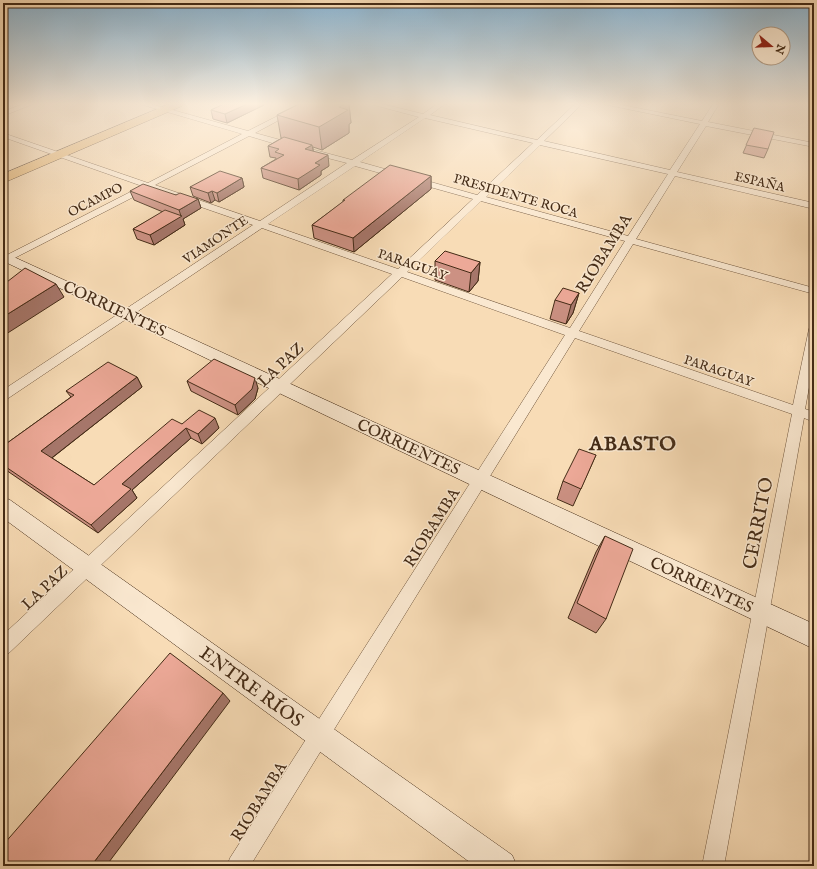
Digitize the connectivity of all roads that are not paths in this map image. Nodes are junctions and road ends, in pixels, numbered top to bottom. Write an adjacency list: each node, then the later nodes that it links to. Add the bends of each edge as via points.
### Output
1 (31, 145): 9 (street, PARAGUAY)
2 (74, 145): 9 (main road)
3 (229, 145): 14 (street, OCAMPO)
4 (287, 145): 10 (street, PRESIDENTE ROCA)
5 (381, 145): 10 (street, VIAMONTE)
6 (535, 145): 15 (street, LA PAZ)
7 (549, 145): 12 (street, ESPAÑA)
8 (691, 145): 12 (street, RIOBAMBA)
9 (55, 153): 11 (main road); 13 (main road); 14 (street, PARAGUAY)
10 (354, 163): 15 (street, PRESIDENTE ROCA); 17 (street, VIAMONTE)
11 (3, 172)
12 (673, 173): 16 (street, ESPAÑA); 18 (street, RIOBAMBA)
13 (3, 179)
14 (148, 186): 17 (street, PARAGUAY); 19 (street, OCAMPO)
15 (480, 198): 18 (street, PRESIDENTE ROCA); 20 (street, LA PAZ)
16 (814, 206)
17 (261, 225): 20 (street, PARAGUAY); 22 (street, VIAMONTE)
18 (631, 240): 21 (street, PRESIDENTE ROCA); 24 (street, RIOBAMBA)
19 (5, 259): 22 (main road, CORRIENTES)
20 (400, 273): 24 (street, PARAGUAY); 25 (street, LA PAZ)
21 (814, 291)
22 (128, 314): 25 (main road, CORRIENTES); 26 (street, VIAMONTE)
23 (814, 330): 27 (street, CERRITO)
24 (572, 333): 27 (street, PARAGUAY); 29 (street, RIOBAMBA)
25 (280, 386): 29 (main road, CORRIENTES); 31 (street, LA PAZ)
26 (3, 396)
27 (799, 412): 28 (street, PARAGUAY); 32 (street, CERRITO)
28 (814, 417)
29 (480, 480): 32 (main road, CORRIENTES); 35 (street, RIOBAMBA)
30 (3, 506): 31 (main road, ENTRE RÍOS)
31 (88, 567): 34 (street, LA PAZ); 35 (main road, ENTRE RÍOS)
32 (761, 612): 33 (main road, CORRIENTES); 38 (street, CERRITO)
33 (814, 637)
34 (3, 647)
35 (320, 735): 36 (street, RIOBAMBA); 37 (main road, ENTRE RÍOS)
36 (238, 866)
37 (501, 866)
38 (713, 866)

